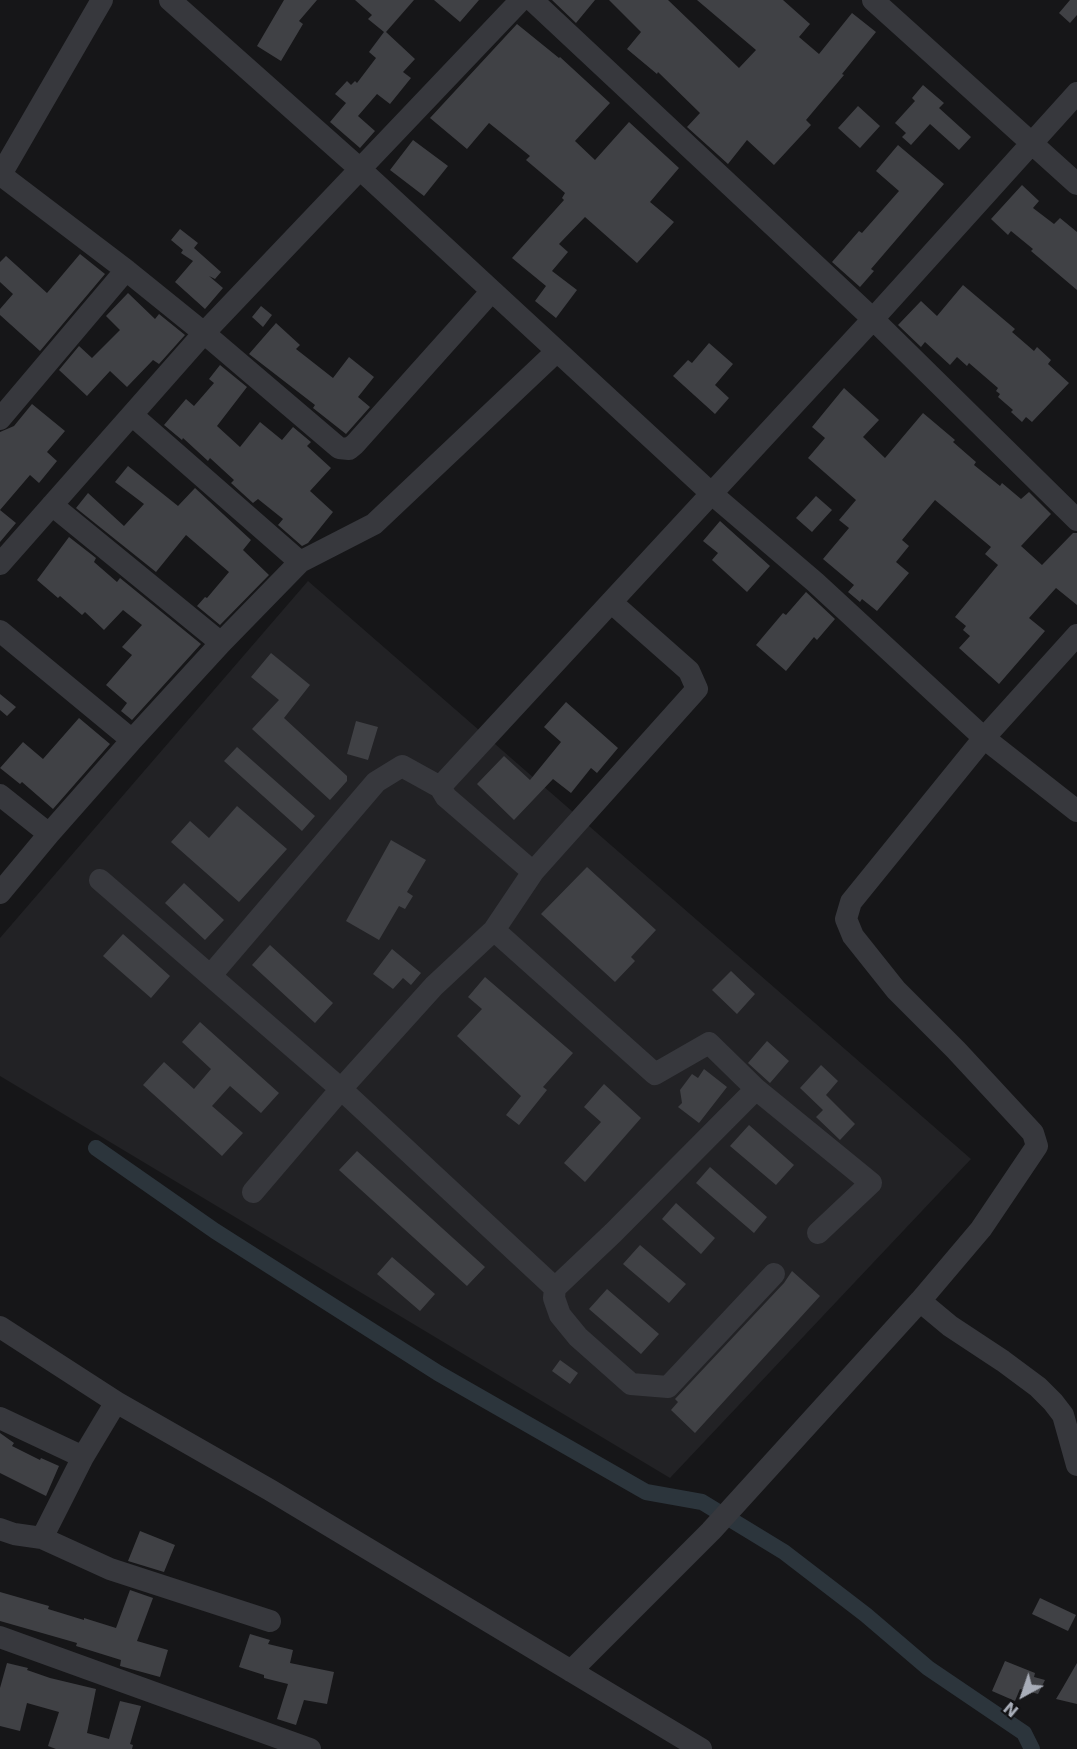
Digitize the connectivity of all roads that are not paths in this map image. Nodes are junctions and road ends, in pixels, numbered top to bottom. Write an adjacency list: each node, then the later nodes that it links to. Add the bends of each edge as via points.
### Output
1 (102, 0): 9 (street)
2 (170, 0): 8 (street)
3 (521, 0): 8 (street)
4 (532, 0): 13 (street)
5 (873, 0): 7 (street)
6 (1077, 93): 7 (street)
7 (1031, 143): 10 (street); 13 (street)
8 (360, 169): 12 (street); 14 (street)
9 (0, 176): 11 (street)
10 (1077, 184)
11 (126, 270): 14 (street); 17 (street)
12 (491, 292): 14 (street, via 349,449 339,448); 15 (street)
13 (873, 319): 18 (street); 20 (street)
14 (204, 333): 16 (street)
15 (556, 352): 18 (street); 21 (street, via 374,524)
16 (132, 415): 19 (street); 21 (street)
17 (0, 419)
18 (712, 494): 23 (street); 27 (street, via 815,582)
19 (52, 505): 22 (street); 26 (street)
20 (1077, 520)
21 (300, 562): 26 (street)
22 (0, 564)
23 (611, 602): 29 (street); 33 (street, via 689,671 697,688)
24 (0, 631): 28 (street)
25 (1077, 635): 27 (street)
26 (220, 643): 28 (street)
27 (984, 738): 31 (street); 44 (street, via 850,902 846,919 853,936 896,990 1034,1133 1037,1146 981,1229)
28 (132, 740): 32 (street)
29 (440, 787): 33 (street, via 446,797); 37 (street, via 402,766 376,782)
30 (0, 795): 32 (street)
31 (1077, 811)
32 (49, 834): 35 (street)
33 (533, 872): 36 (street)
34 (100, 880): 37 (street)
35 (0, 893)
36 (494, 930): 38 (street, via 434,986); 39 (street, via 655,1074 709,1043)
37 (211, 975): 38 (street)
38 (341, 1089): 40 (street); 43 (street)
39 (756, 1089): 41 (street, via 871,1183); 43 (street)
40 (253, 1192)
41 (818, 1233)
42 (774, 1274): 43 (street, via 668,1387 631,1384 560,1316)
43 (555, 1288)
44 (920, 1302): 49 (street, via 1053,1402 1064,1415); 54 (street, via 735,1506)
45 (0, 1327): 46 (street)
46 (116, 1402): 48 (street); 54 (street)
47 (0, 1419): 48 (street)
48 (83, 1457): 51 (street)
49 (1077, 1465)
50 (0, 1529): 51 (street)
51 (42, 1538): 52 (street, via 110,1569)
52 (270, 1621)
53 (0, 1637): 55 (street)
54 (571, 1671): 56 (street)
55 (310, 1749)
56 (701, 1749)

